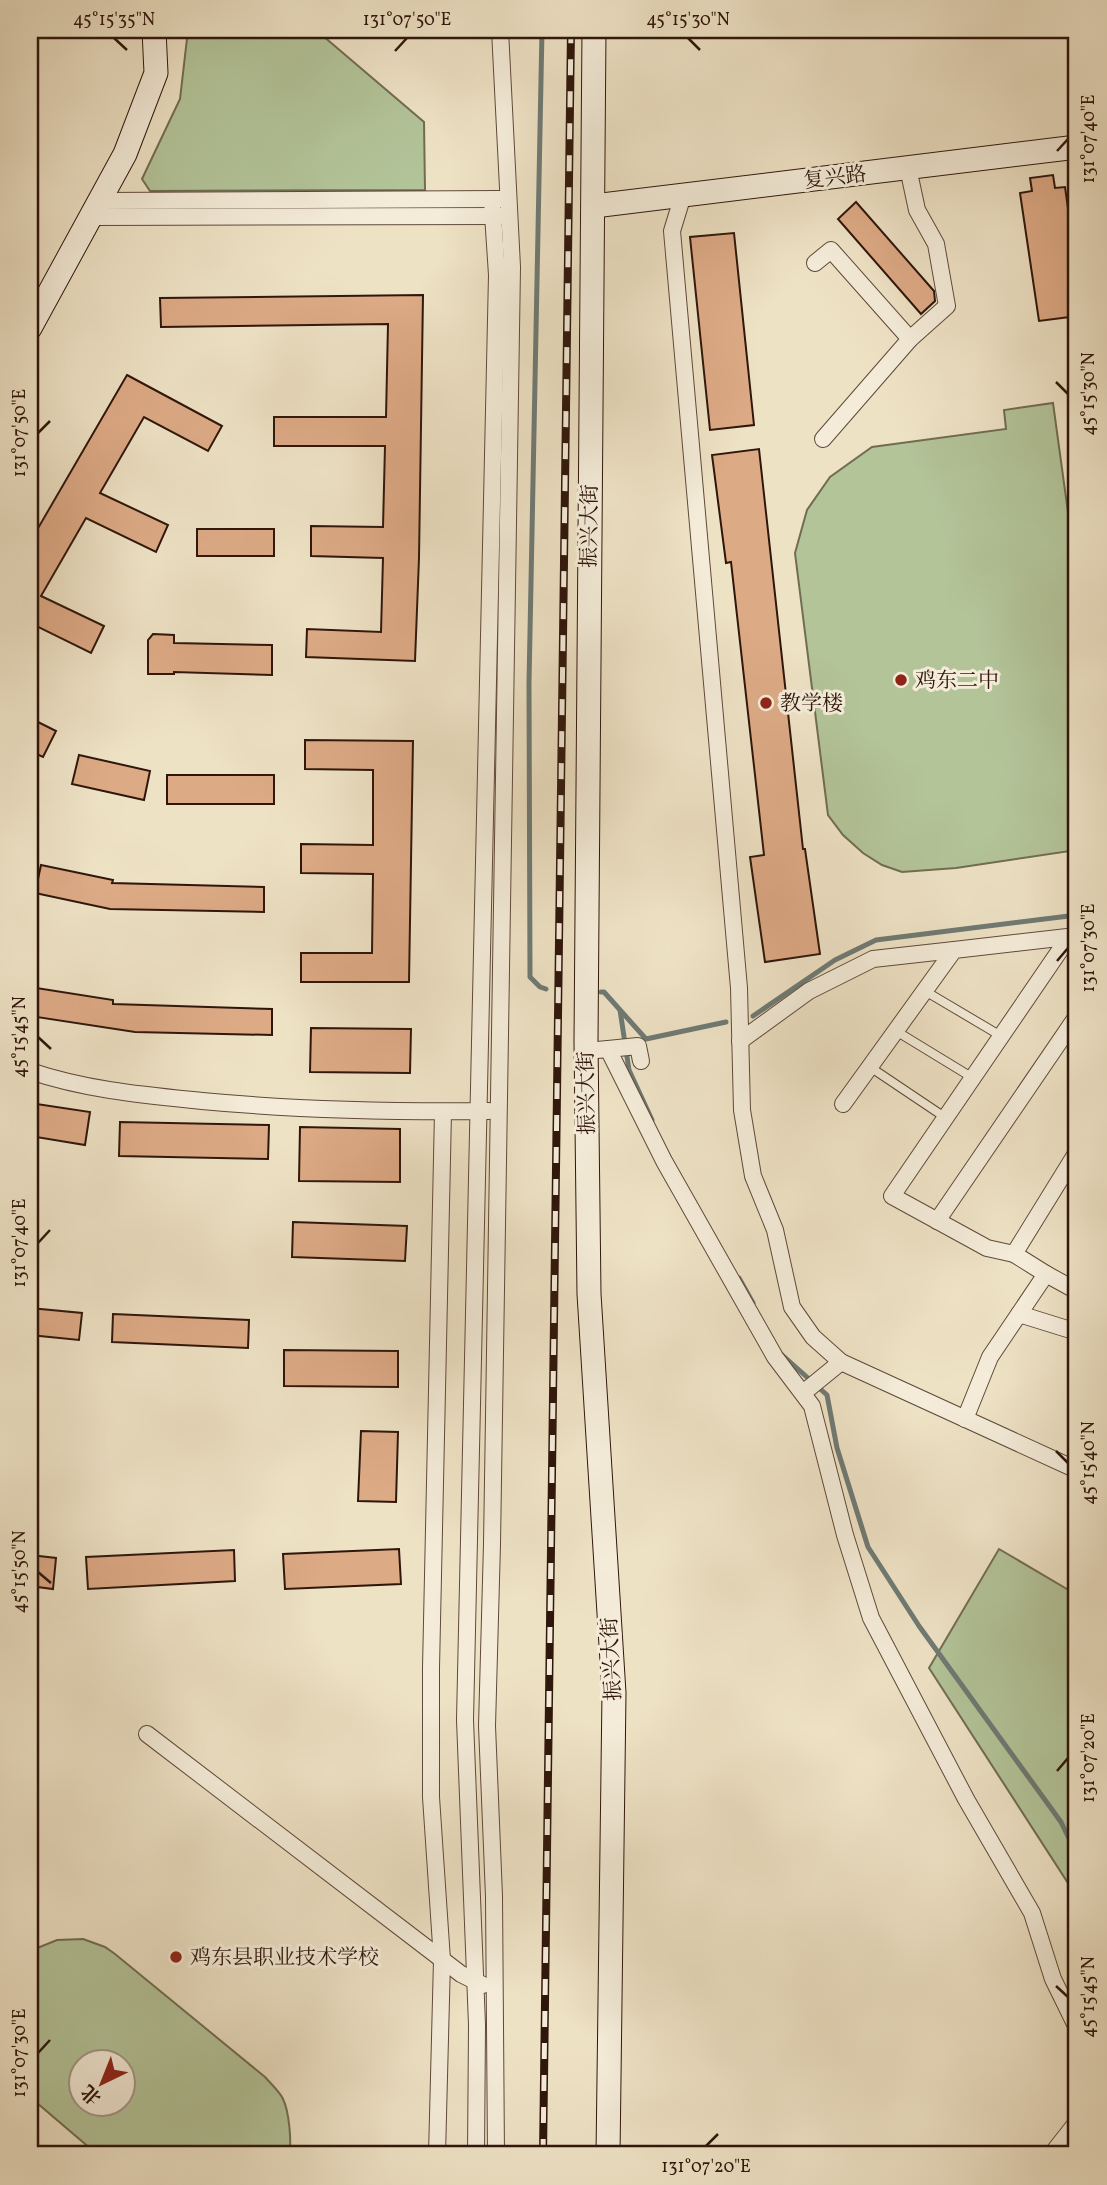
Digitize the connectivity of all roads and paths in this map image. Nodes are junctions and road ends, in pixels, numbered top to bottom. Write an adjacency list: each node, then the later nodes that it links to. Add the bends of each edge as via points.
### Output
1 (153, 30): 10 (street, via 156,73 125,154)
2 (500, 30): 8 (street)
3 (594, 30): 9 (street, 振兴大街)
4 (1077, 147): 5 (street, 复兴路)
5 (908, 168): 6 (street, 复兴路); 14 (street, via 917,210 936,244 947,306)
6 (683, 195): 9 (street, 复兴路); 22 (street, via 672,231)
7 (492, 199): 8 (street); 10 (street); 45 (street, via 497,275 465,1720)
8 (509, 199): 11 (street)
9 (594, 206): 23 (street, 振兴大街, via 588,612)
10 (95, 209): 11 (street); 13 (street)
11 (510, 216): 29 (street)
12 (815, 263): 14 (street, via 831,250)
13 (30, 328)
14 (910, 339): 15 (street)
15 (823, 439)
16 (1073, 936): 17 (street); 21 (street)
17 (954, 950): 18 (street); 22 (street, via 873,959 809,991)
18 (925, 991): 20 (street); 21 (lane)
19 (1077, 1016): 33 (street)
20 (896, 1031): 25 (street); 27 (lane)
21 (1002, 1036): 27 (street)
22 (740, 1041): 39 (street, via 742,1110 753,1176 775,1230 792,1307 813,1337)
23 (597, 1050): 24 (street, via 638,1046); 40 (street, via 775,1357); 52 (street, 振兴大街, via 589,1294 614,1693)
24 (640, 1061)
25 (870, 1067): 28 (street); 31 (lane)
26 (30, 1072): 30 (street, via 117,1093 287,1109)
27 (973, 1078): 31 (street)
28 (843, 1104)
29 (499, 1111): 30 (street); 46 (street, via 487,1727)
30 (443, 1112): 44 (street, via 431,1668 431,1797)
31 (946, 1118): 33 (street, via 892,1196)
32 (1077, 1153): 34 (street)
33 (937, 1221): 34 (street, via 987,1248)
34 (1014, 1254): 35 (street)
35 (1046, 1274): 36 (street); 37 (street)
36 (1077, 1291)
37 (1019, 1314): 38 (street); 41 (street, via 990,1357)
38 (1075, 1327)
39 (841, 1362): 40 (street); 41 (street)
40 (803, 1393): 47 (street, via 812,1406 871,1618 1032,1913 1054,1979)
41 (965, 1419): 42 (street)
42 (1077, 1470)
43 (147, 1734): 44 (street)
44 (442, 1960): 45 (street); 49 (street)
45 (475, 1983): 46 (street); 50 (street)
46 (495, 1989): 51 (street)
47 (1077, 2028)
48 (1077, 2122): 53 (street)
49 (438, 2155)
50 (476, 2155)
51 (496, 2155)
52 (608, 2155)
53 (1051, 2155)

